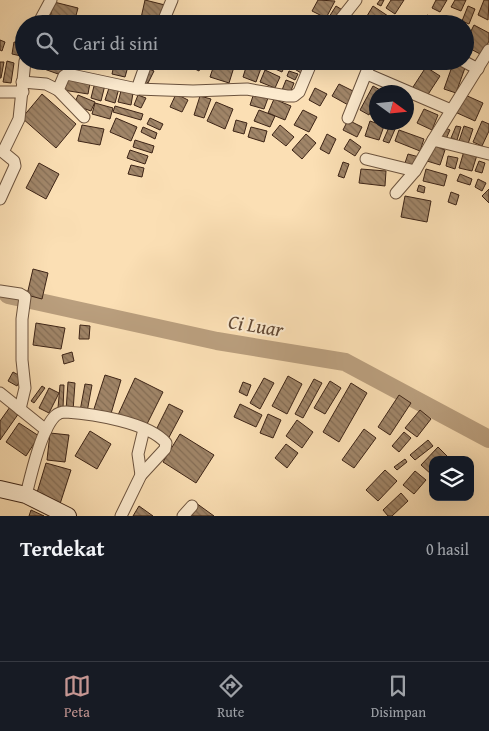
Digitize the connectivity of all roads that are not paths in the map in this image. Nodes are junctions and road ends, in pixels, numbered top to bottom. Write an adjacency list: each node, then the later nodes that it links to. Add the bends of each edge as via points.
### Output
1 (50, 0): 4 (street)
2 (172, 0): 5 (street)
3 (356, 0): 6 (street)
4 (42, 15)
5 (166, 15)
6 (344, 15)
7 (489, 50): 9 (street)
8 (474, 67): 9 (street)
9 (478, 69): 19 (street)
10 (24, 70): 15 (street)
11 (144, 70): 16 (street)
12 (308, 70): 16 (street, via 294,96 247,89)
13 (368, 70): 14 (street)
14 (367, 74): 19 (street); 21 (street)
15 (22, 87): 17 (street, via 46,84); 18 (street); 27 (street, via 18,122 4,152 15,166)
16 (137, 89): 17 (street, via 67,74)
17 (58, 90): 20 (street)
18 (0, 92)
19 (451, 110): 22 (street)
20 (84, 117)
21 (348, 118)
22 (432, 140): 23 (street); 25 (street)
23 (489, 154)
24 (366, 159): 25 (street)
25 (415, 171): 26 (street)
26 (396, 193)
27 (0, 200)
28 (0, 290): 30 (street, via 25,297 22,319 25,388)
29 (0, 393): 30 (street)
30 (20, 409): 32 (street)
31 (144, 429): 32 (street, via 106,418 60,412); 33 (street, via 138,454); 33 (street, via 165,441 166,446)
32 (46, 430): 35 (street)
33 (141, 475): 38 (street)
34 (0, 489): 35 (street)
35 (26, 494): 37 (street)
36 (192, 506): 39 (street)
37 (68, 516)
38 (121, 516)
39 (183, 516)

